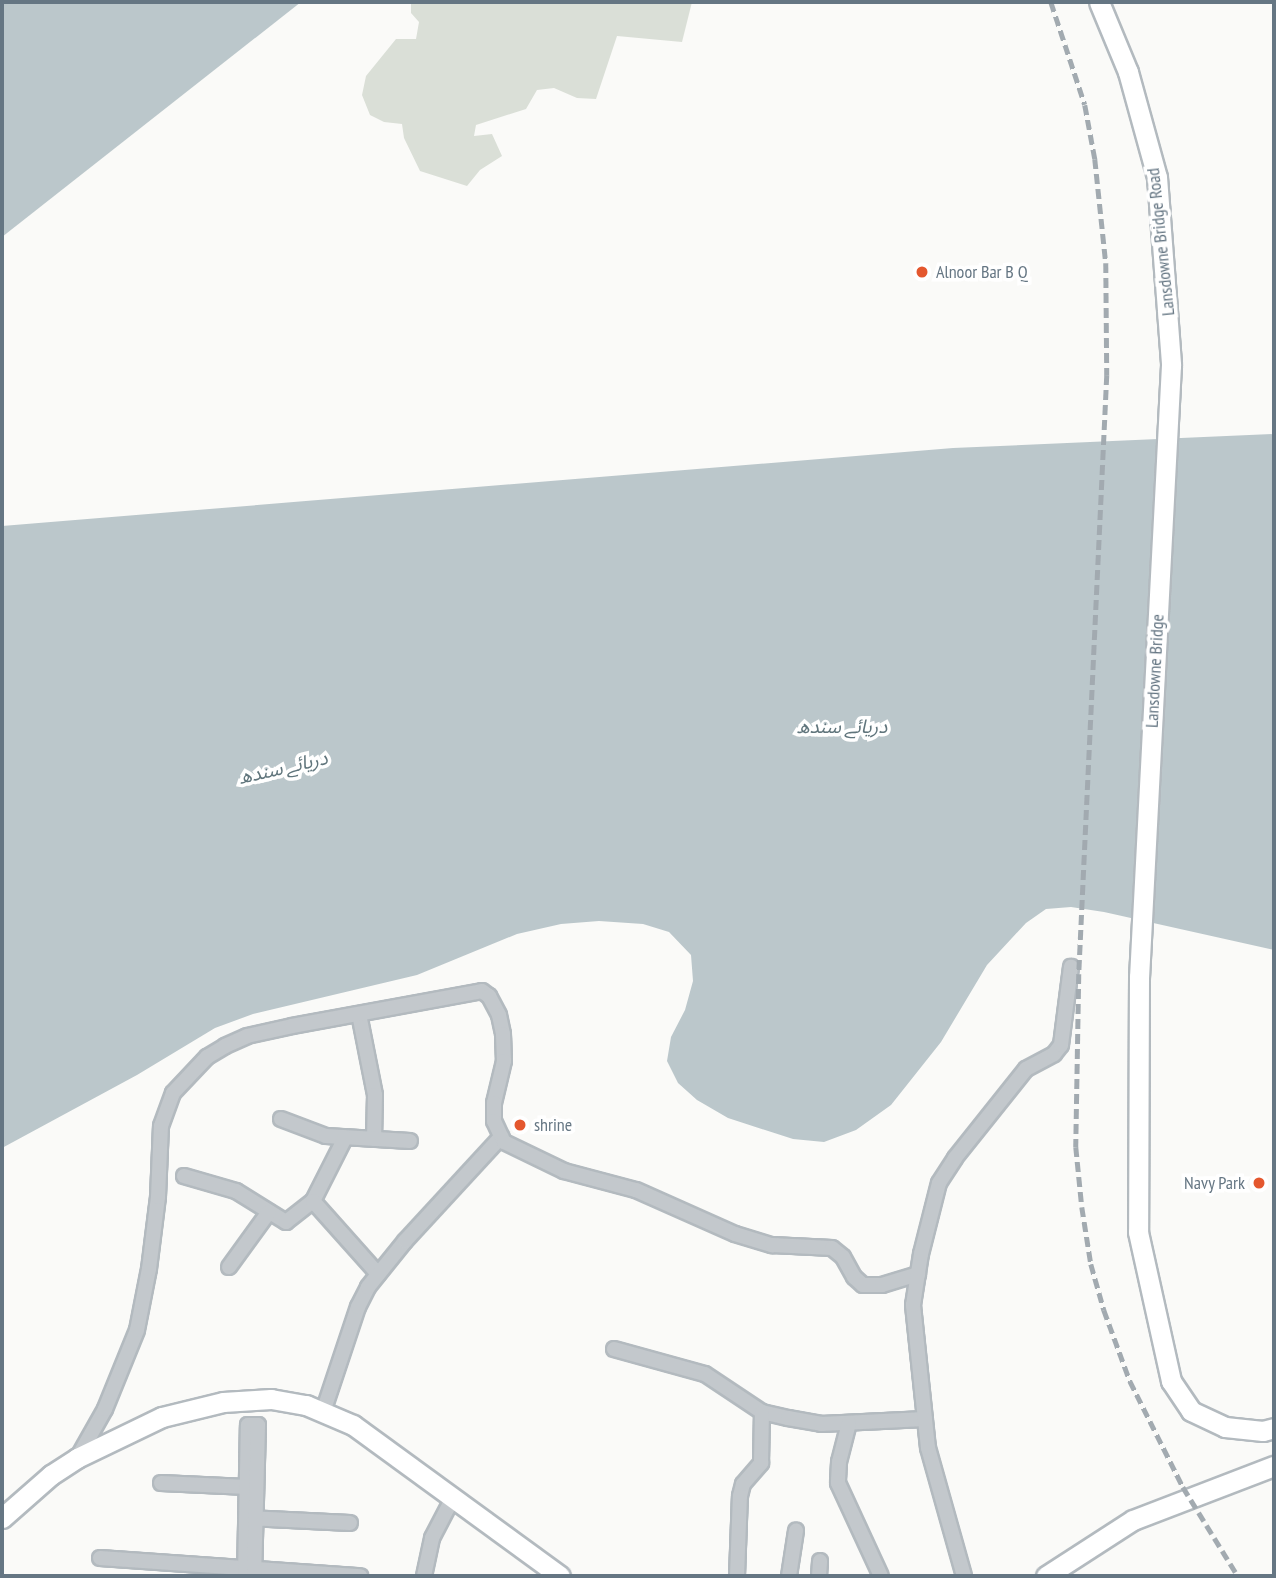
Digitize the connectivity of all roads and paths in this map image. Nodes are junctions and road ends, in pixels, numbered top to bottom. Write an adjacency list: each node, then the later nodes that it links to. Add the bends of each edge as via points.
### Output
1 (1099, 2): 2 (main road, Lansdowne Bridge Road, via 1128,72 1157,177)
2 (1171, 365): 21 (main road, Lansdowne Bridge, via 1139,976 1138,1231 1171,1381 1191,1411 1225,1427)
3 (1071, 967): 15 (street, via 1061,1045 1026,1069 939,1183)
4 (359, 1014): 6 (street, via 482,991 489,996 503,1034 504,1061 494,1103 494,1122); 8 (street, via 375,1095); 22 (street, via 247,1036 206,1057 173,1093 161,1126 156,1209 137,1331 95,1431)
5 (281, 1119): 7 (street, via 315,1133)
6 (502, 1137): 14 (street); 15 (street, via 564,1171 636,1190 735,1234 772,1245 832,1248 863,1285 882,1285)
7 (345, 1138): 8 (street); 11 (street)
8 (374, 1139): 9 (street)
9 (410, 1141)
10 (184, 1176): 12 (street, via 236,1191)
11 (313, 1201): 12 (street, via 286,1222); 14 (street)
12 (269, 1212): 13 (street)
13 (229, 1267)
14 (378, 1274): 17 (street, via 358,1307)
15 (918, 1274): 19 (street, via 913,1305)
16 (614, 1349): 18 (street, via 705,1374)
17 (323, 1412): 22 (main road, via 271,1399 223,1402 162,1418); 26 (main road, via 353,1425)
18 (762, 1412): 20 (street, via 821,1424); 36 (street, via 761,1464 743,1484 740,1496)
19 (925, 1419): 20 (street); 39 (street, via 928,1448)
20 (849, 1423): 38 (street, via 838,1483)
21 (1274, 1427)
22 (78, 1458): 27 (main road)
23 (1274, 1466): 40 (main road, via 1133,1520)
24 (161, 1483): 25 (street)
25 (247, 1487): 28 (street); 28 (street, via 248,1425 258,1425)
26 (454, 1496): 34 (street, via 432,1538); 35 (main road)
27 (2, 1518)
28 (251, 1518): 29 (street); 32 (street)
29 (350, 1523)
30 (796, 1531): 37 (street)
31 (100, 1558): 32 (street)
32 (250, 1572): 33 (street)
33 (360, 1576)
34 (424, 1576)
35 (560, 1576)
36 (737, 1576)
37 (789, 1576)
38 (881, 1576)
39 (964, 1576)
40 (1046, 1576)

